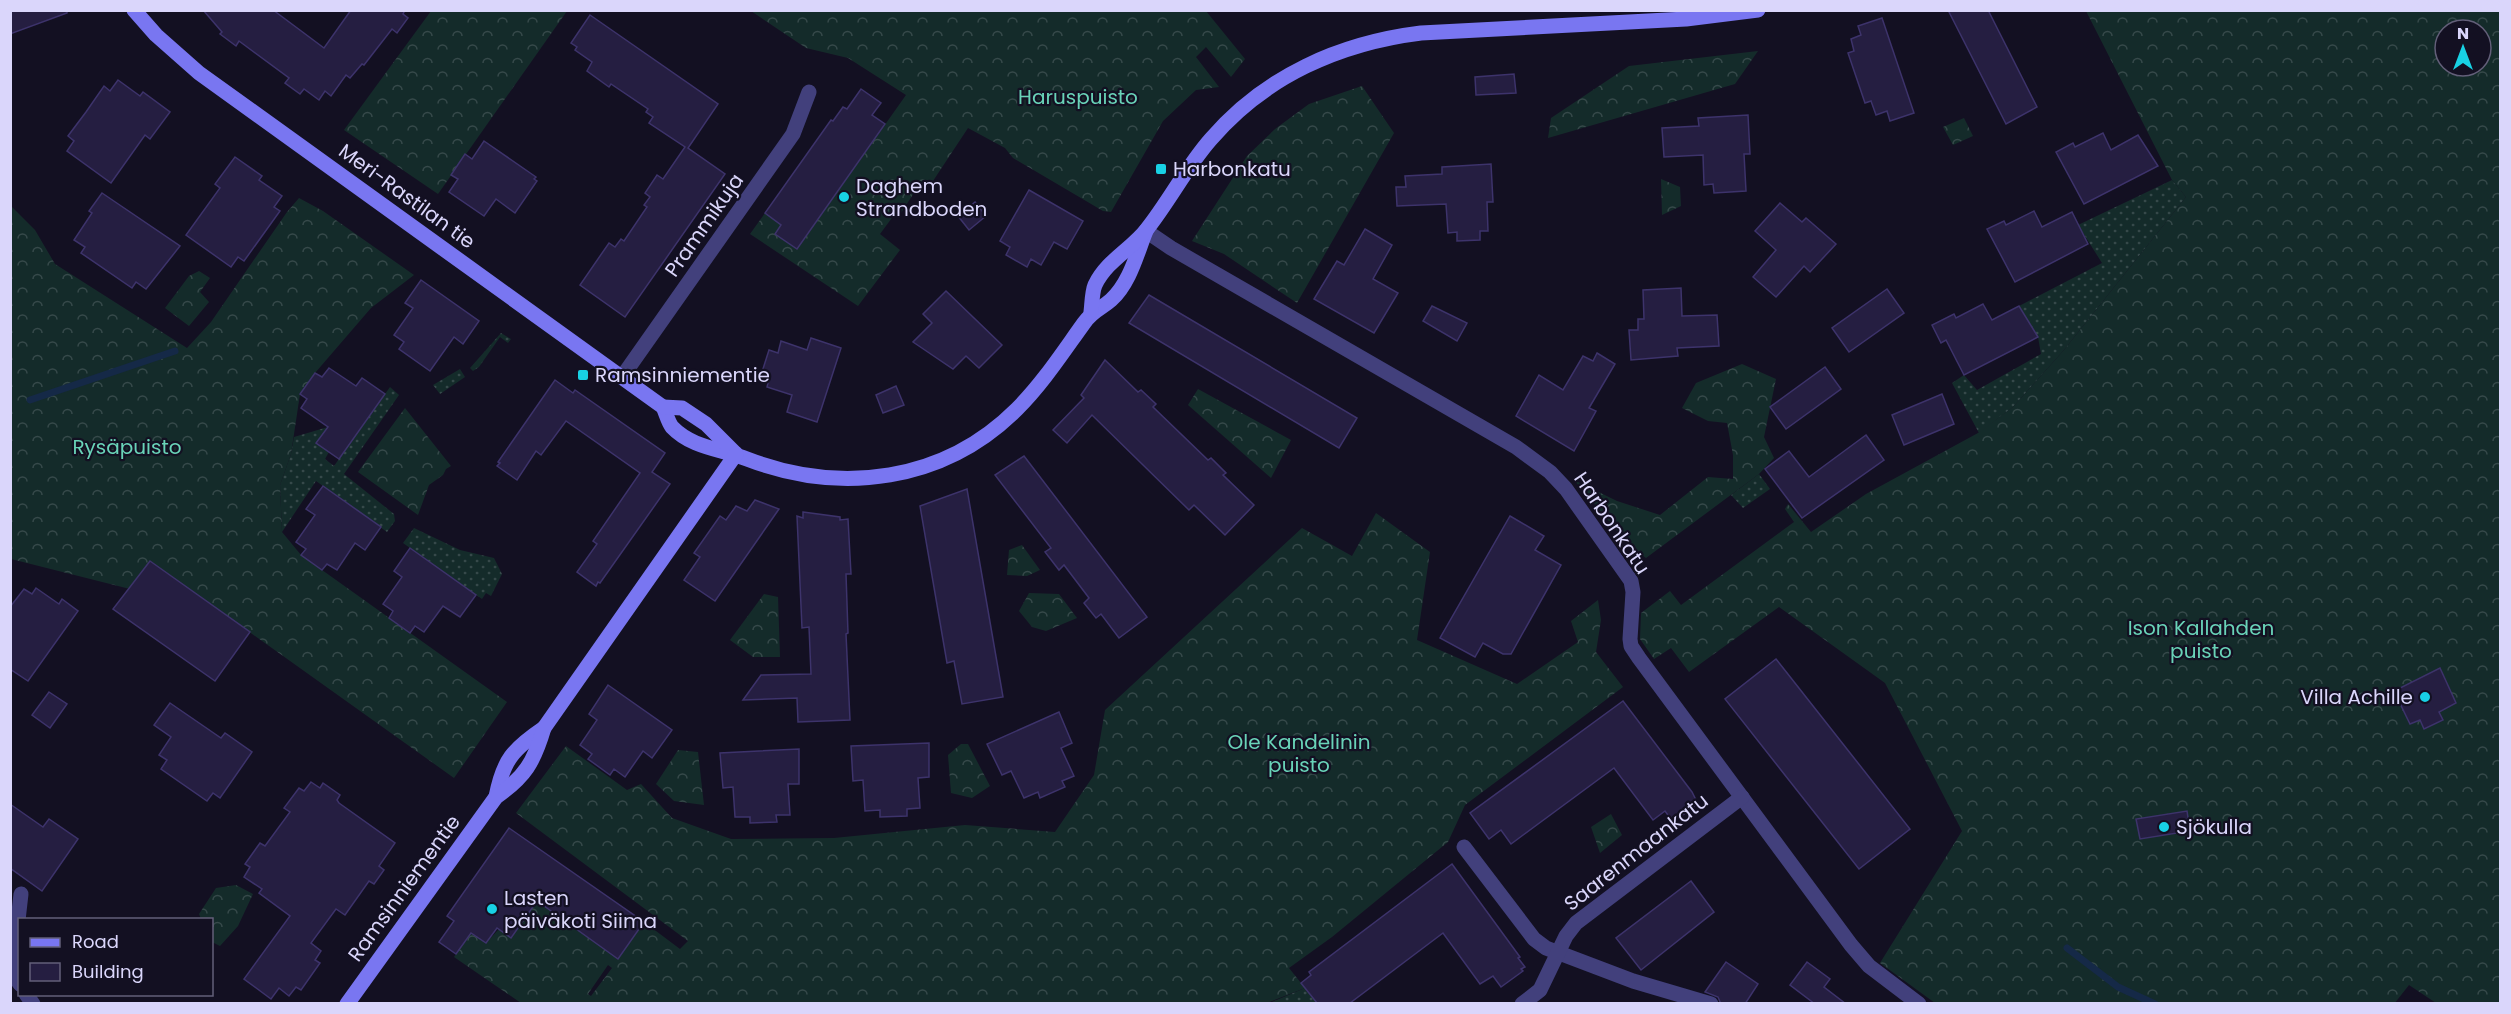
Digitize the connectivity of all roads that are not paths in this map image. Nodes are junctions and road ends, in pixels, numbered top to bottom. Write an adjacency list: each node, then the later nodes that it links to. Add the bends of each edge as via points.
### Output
1 (134, 10): 6 (street, Meri-Rastilan tie, via 200,73)
2 (1758, 10): 4 (street, Meri-Rastilan tie, via 1686,19 1421,33 1380,39 1328,55 1266,89 1228,121 1210,140)
3 (809, 92): 6 (street, Prammikuja, via 793,135)
4 (1146, 231): 5 (street, Meri-Rastilan tie, via 1128,275 1112,299); 5 (street, Meri-Rastilan tie, via 1110,263 1094,286); 9 (street, Harbonkatu, via 1516,447 1550,472 1631,581 1631,646)
5 (1091, 312): 8 (street, Meri-Rastilan tie, via 1017,409 972,445 940,461 885,476 849,479 790,473)
6 (622, 377): 7 (street, Meri-Rastilan tie)
7 (663, 407): 8 (street, Meri-Rastilan tie, via 682,408 706,424); 8 (street, Meri-Rastilan tie, via 671,426 695,444)
8 (735, 454): 16 (street, Ramsinniementie, via 544,728 519,745 501,772 496,797)
9 (1742, 796): 14 (street, Saarenmaankatu, via 1576,923); 19 (street, Harbonkatu, via 1869,966)
10 (1464, 847): 14 (street, via 1534,939)
11 (21, 894): 12 (street)
12 (18, 918)
13 (18, 920): 15 (street, via 12,973)
14 (1559, 953): 17 (street, Saarenmaankatu, via 1540,990); 18 (street, via 1633,981)
15 (18, 981)
16 (347, 1004)
17 (1522, 1004)
18 (1711, 1004)
19 (1919, 1004)

